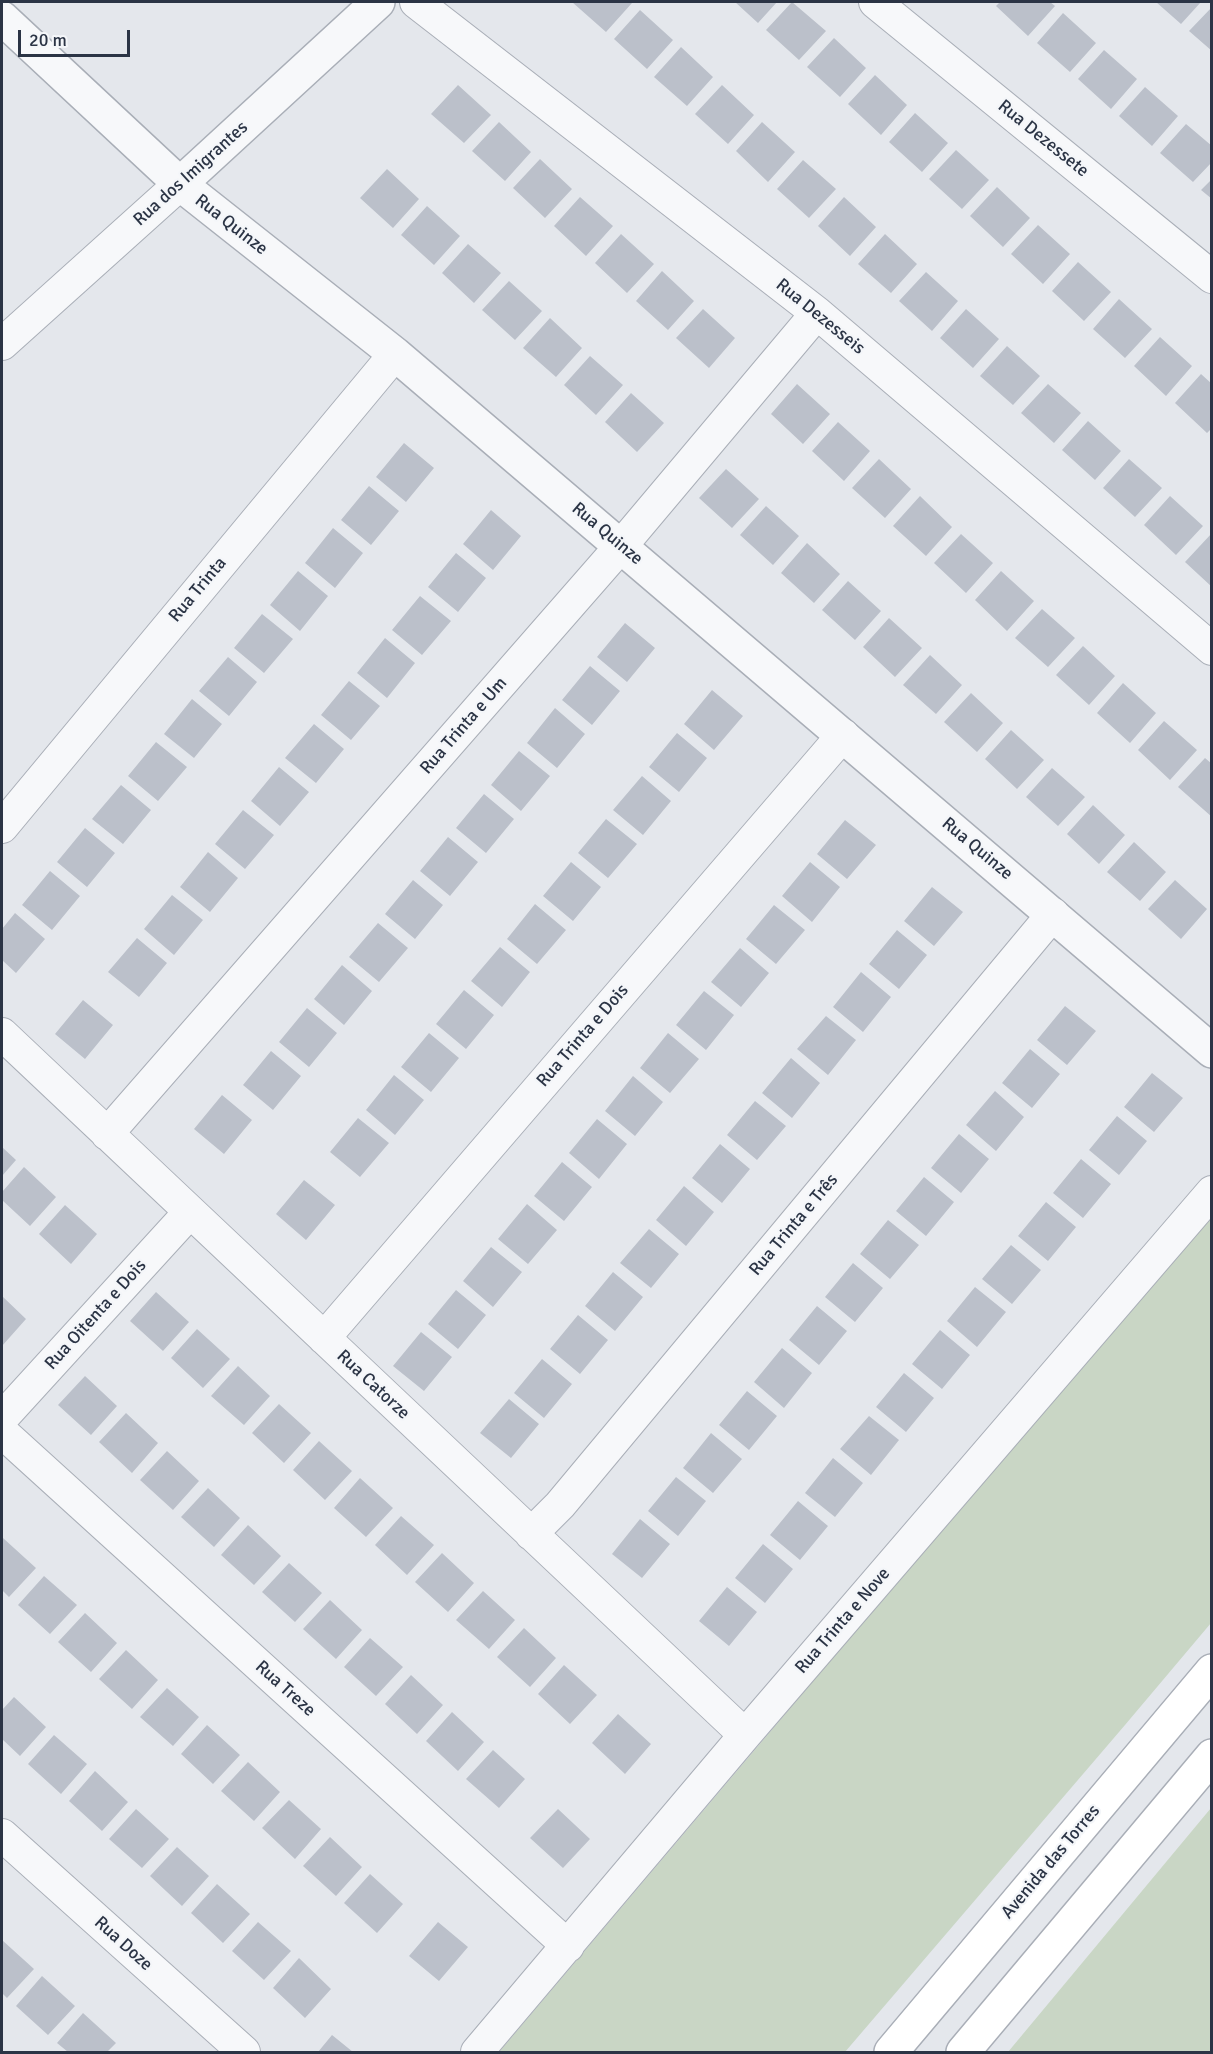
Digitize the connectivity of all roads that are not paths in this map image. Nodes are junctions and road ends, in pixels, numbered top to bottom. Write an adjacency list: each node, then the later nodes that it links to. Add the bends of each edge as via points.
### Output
1 (378, 2): 5 (street, Rua dos Imigrantes)
2 (416, 2): 7 (street, Rua Dezesseis)
3 (875, 2): 6 (street, Rua Dezessete)
4 (2, 18): 5 (street, Rua Quinze)
5 (180, 184): 8 (street, Rua dos Imigrantes); 9 (street, Rua Quinze)
6 (1212, 277)
7 (817, 313): 10 (street, Rua Trinta e Um); 11 (street, Rua Dezesseis)
8 (2, 344)
9 (395, 354): 10 (street, Rua Quinze); 13 (street, Rua Trinta)
10 (621, 546): 12 (street, Rua Quinze); 17 (street, Rua Trinta e Um)
11 (1212, 649)
12 (843, 735): 14 (street, Rua Quinze); 20 (street, Rua Trinta e Dois)
13 (2, 827)
14 (1053, 914): 16 (street, Rua Quinze); 23 (street, Rua Trinta e Três, via 560,1505)
15 (2, 1034): 17 (street, Rua Catorze)
16 (1212, 1051)
17 (107, 1134): 19 (street, Rua Catorze)
18 (1212, 1192): 25 (street, Rua Trinta e Nove)
19 (189, 1212): 20 (street, Rua Catorze); 21 (street, Rua Oitenta e Dois)
20 (324, 1338): 23 (street, Rua Catorze)
21 (2, 1419)
22 (2, 1432): 28 (street, Rua Treze)
23 (531, 1534): 25 (street, Rua Catorze)
24 (1212, 1671): 31 (main road, Avenida das Torres)
25 (745, 1735): 28 (street, Rua Trinta e Nove)
26 (1212, 1756): 32 (main road)
27 (2, 1835): 29 (street, Rua Doze)
28 (567, 1946): 30 (street, Rua Trinta e Nove)
29 (244, 2052)
30 (477, 2052)
31 (891, 2052)
32 (963, 2052)

